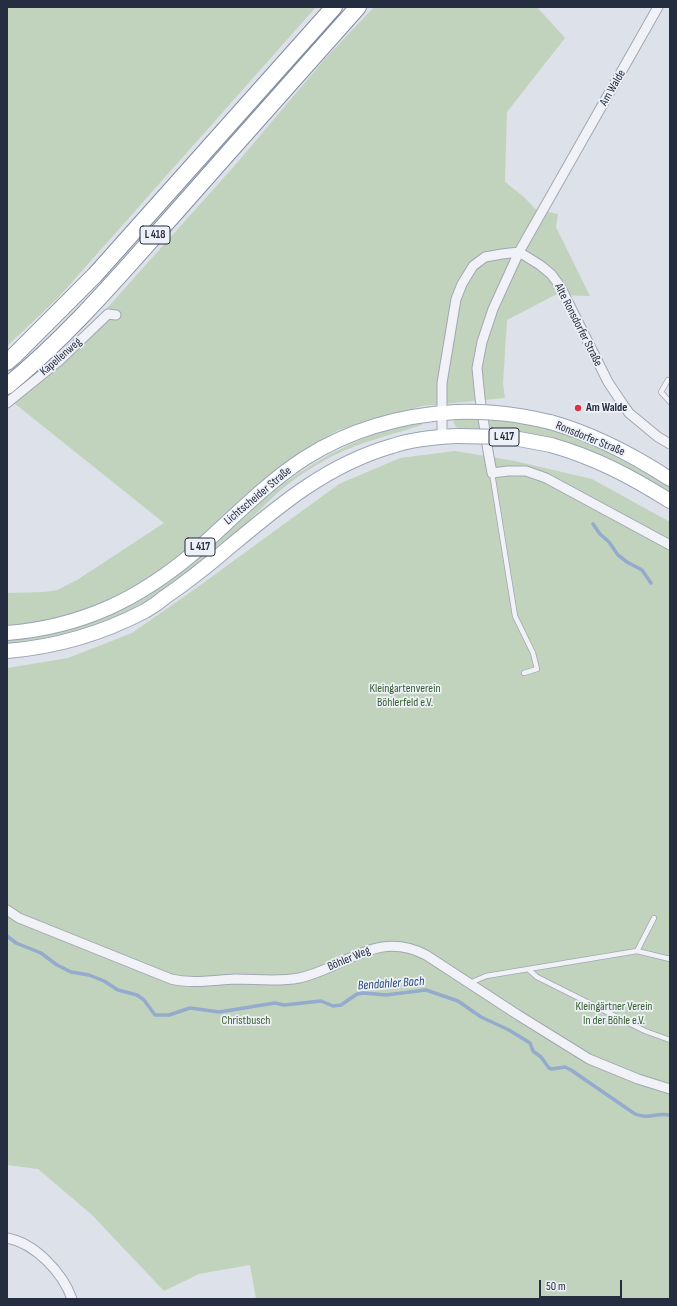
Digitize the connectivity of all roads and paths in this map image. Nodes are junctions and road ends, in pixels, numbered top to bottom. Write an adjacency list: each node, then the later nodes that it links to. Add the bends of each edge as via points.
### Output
1 (334, 7): 6 (highway, L 418, via 94,275)
2 (358, 7): 8 (highway, L 418, via 83,315 33,365)
3 (658, 7): 4 (street, Am Walde)
4 (519, 252): 11 (street, via 485,257 474,266 462,284 456,299 442,383); 15 (street, Alte Ronsdorfer Straße, via 551,274 560,286 608,382 629,413); 16 (street, Am Walde, via 493,309 477,368)
5 (116, 315): 10 (street, Kapellenweg, via 108,314 60,360)
6 (7, 362)
7 (668, 380): 9 (lane, via 661,392)
8 (7, 386)
9 (670, 402)
10 (7, 403)
11 (442, 412): 12 (main road, Lichtscheider Straße / L 417); 14 (street); 20 (main road, Lichtscheider Straße / L 417, via 376,426 347,436 305,458 259,493 173,569 138,593 108,609 63,624)
12 (456, 412): 17 (main road, Ronsdorfer Straße / L 417, bridge, via 486,411 550,422 603,442)
13 (457, 436): 14 (main road, Lichtscheider Straße / L 417); 18 (main road, Ronsdorfer Straße / L 417, bridge, via 508,437 551,445 610,466)
14 (442, 437): 21 (main road, Lichtscheider Straße / L 417, via 405,442 374,451 314,481 186,583 146,611 102,630 61,643 35,649)
15 (670, 444)
16 (492, 473): 19 (street, via 526,471 546,478); 22 (lane, via 515,616 533,653 537,669)
17 (670, 479)
18 (670, 501)
19 (670, 545)
20 (7, 634)
21 (7, 651)
22 (524, 673)
23 (7, 910): 28 (street, Böhler Weg, via 19,918 181,981 300,978 367,951 388,946 416,949)
24 (654, 918): 25 (lane)
25 (637, 951): 26 (lane); 27 (lane)
26 (670, 959)
27 (528, 969): 28 (lane, via 486,976); 29 (lane, via 537,977 623,1021)
28 (470, 983): 30 (street, Böhler Weg, via 589,1059)
29 (670, 1040)
30 (670, 1089)
31 (7, 1238): 32 (street, via 34,1249 53,1268)
32 (72, 1299)

